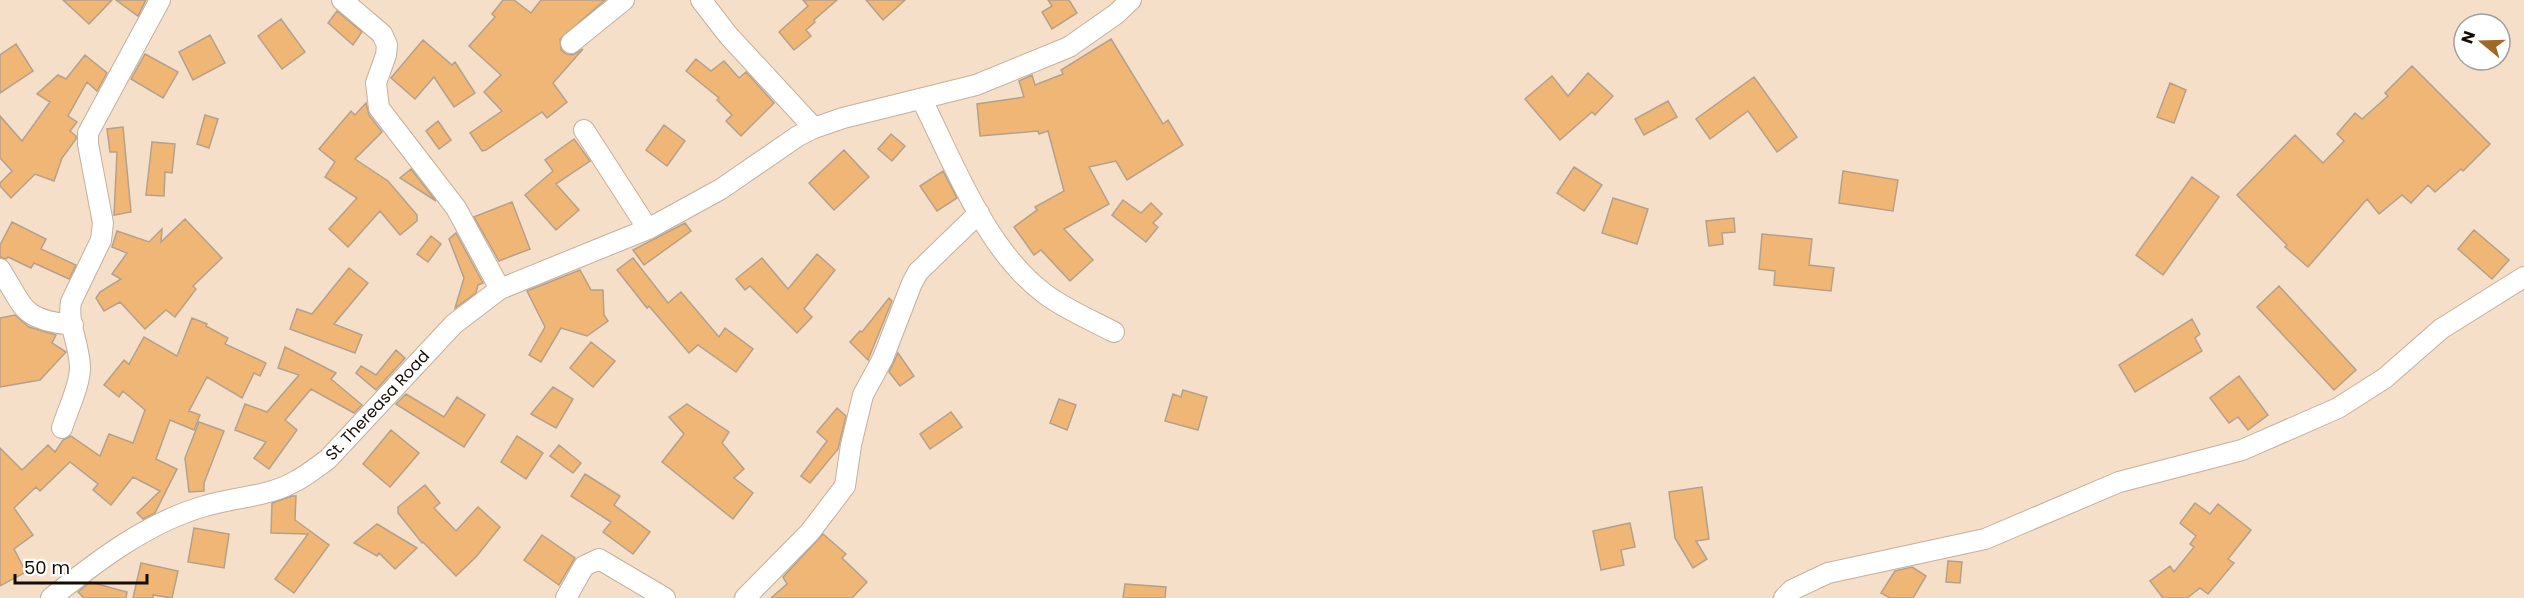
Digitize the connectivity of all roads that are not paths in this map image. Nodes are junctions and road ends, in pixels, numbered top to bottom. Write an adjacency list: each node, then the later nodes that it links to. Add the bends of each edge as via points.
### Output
1 (160, 0): 15 (street, via 88,133 103,223 101,240 71,302)
2 (342, 0): 14 (street, via 382,34 387,45 376,83 380,108 456,208)
3 (624, 0): 6 (street)
4 (701, 0): 8 (street)
5 (1131, 0): 7 (street, St. Thereasa Road, via 1069,47 976,85)
6 (571, 43)
7 (922, 100): 8 (street, St. Thereasa Road); 10 (street)
8 (814, 128): 11 (street, St. Thereasa Road, via 722,189)
9 (584, 129): 11 (street)
10 (979, 213): 16 (street, via 1025,278 1046,295); 21 (street, via 918,272 912,283 884,358 863,395 845,486 810,532)
11 (648, 229): 14 (street, St. Thereasa Road)
12 (0, 269): 15 (street, via 27,312 37,319)
13 (2524, 277): 22 (street, via 2442,329 2385,378 2338,408 2242,450 2119,482 1985,539 1828,573 1792,590)
14 (500, 289): 18 (street, St. Thereasa Road, via 454,324 328,459 293,483 204,506 156,526 94,563)
15 (73, 325): 17 (street, via 80,371)
16 (1114, 332)
17 (62, 428)
18 (51, 598)
19 (567, 598): 20 (street, via 584,566 598,559)
20 (665, 598)
21 (745, 598)
22 (1784, 598)

